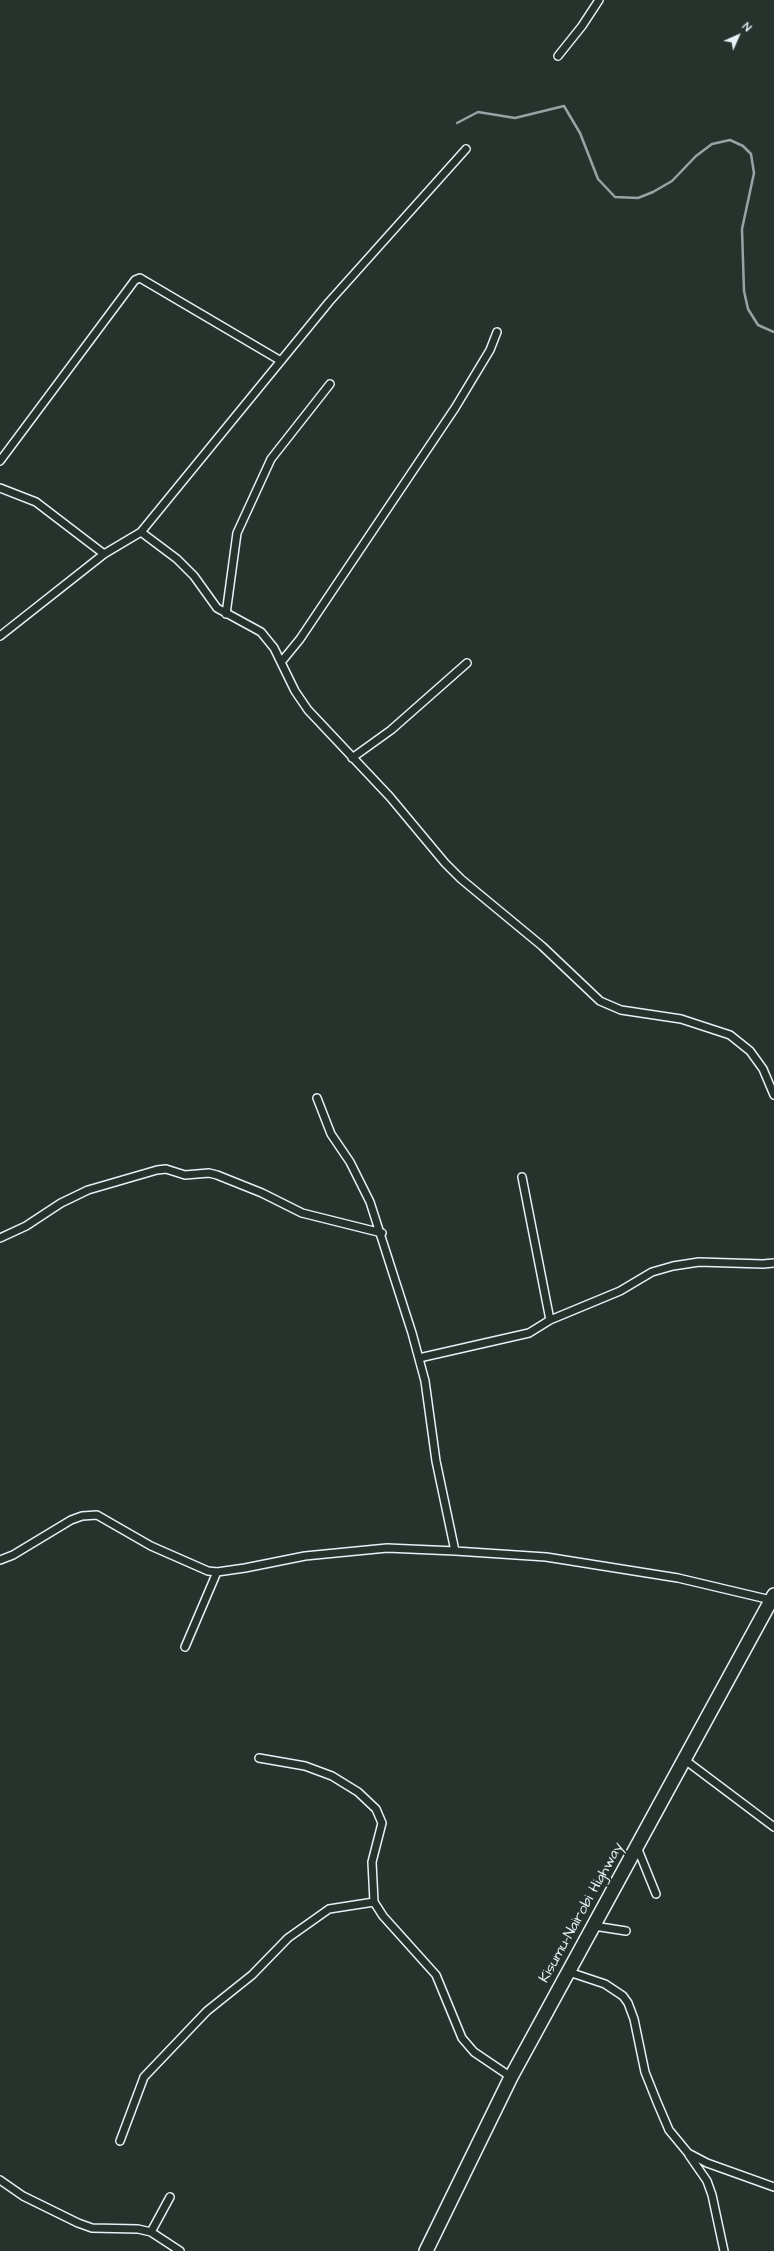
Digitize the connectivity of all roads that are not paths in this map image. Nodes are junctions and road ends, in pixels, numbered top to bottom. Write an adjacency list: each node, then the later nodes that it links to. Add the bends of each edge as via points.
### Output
1 (599, 0): 2 (street)
2 (558, 56)
3 (466, 149): 5 (street, via 329,302)
4 (497, 332): 13 (street, via 490,350 455,408 300,639)
5 (281, 361): 7 (street, via 140,278 135,280); 9 (street)
6 (330, 384): 11 (street, via 271,459 237,533)
7 (0, 461)
8 (0, 488): 10 (street, via 36,502)
9 (141, 532): 10 (street); 11 (street, via 177,558 194,576 217,608)
10 (104, 554): 12 (street)
11 (226, 614): 13 (street, via 261,632)
12 (0, 636)
13 (282, 661): 15 (street, via 295,691 308,710)
14 (467, 663): 15 (street, via 391,730)
15 (352, 758): 16 (street, via 416,826 456,874 542,946 600,1001 621,1010 681,1019 730,1035 750,1051 759,1063)
16 (774, 1095)
17 (317, 1098): 19 (street, via 331,1134 353,1168)
18 (522, 1177): 22 (street)
19 (382, 1233): 20 (street, via 302,1213 217,1175 185,1175 166,1169 88,1190); 23 (street)
20 (0, 1238)
21 (774, 1263): 22 (street, via 699,1262 673,1266 652,1272 620,1291)
22 (550, 1320): 23 (street, via 529,1333)
23 (419, 1358): 24 (street, via 425,1381 436,1461)
24 (455, 1551): 26 (street, via 386,1548 305,1556); 27 (street, via 546,1557 678,1578)
25 (0, 1560): 26 (street, via 71,1520 97,1515 196,1568)
26 (217, 1572): 28 (street)
27 (772, 1597): 30 (highway, Kisumu-Nairobi Highway)
28 (185, 1647)
29 (259, 1758): 34 (street, via 305,1766 332,1776 358,1792 376,1808 382,1823 372,1862)
30 (685, 1760): 31 (street); 32 (highway, Kisumu-Nairobi Highway)
31 (774, 1827)
32 (637, 1847): 33 (street); 35 (highway, Kisumu-Nairobi Highway)
33 (656, 1894)
34 (374, 1902): 38 (street, via 383,1916 436,1976 462,2038 474,2052); 39 (street, via 329,1909 288,1938 252,1975 208,2011 144,2077)
35 (594, 1926): 36 (street); 37 (highway, Kisumu-Nairobi Highway)
36 (626, 1931)
37 (569, 1972): 38 (highway, Kisumu-Nairobi Highway); 40 (street, via 610,1986 628,2002 645,2072 669,2130)
38 (511, 2077): 46 (highway, Kisumu-Nairobi Highway)
39 (120, 2141)
40 (688, 2153): 42 (street, via 707,2163); 47 (street, via 707,2181)
41 (0, 2180): 44 (street, via 23,2196 78,2224 92,2228 138,2229)
42 (774, 2187)
43 (170, 2197): 44 (street)
44 (151, 2232): 45 (street)
45 (180, 2251)
46 (426, 2251)
47 (724, 2251)

